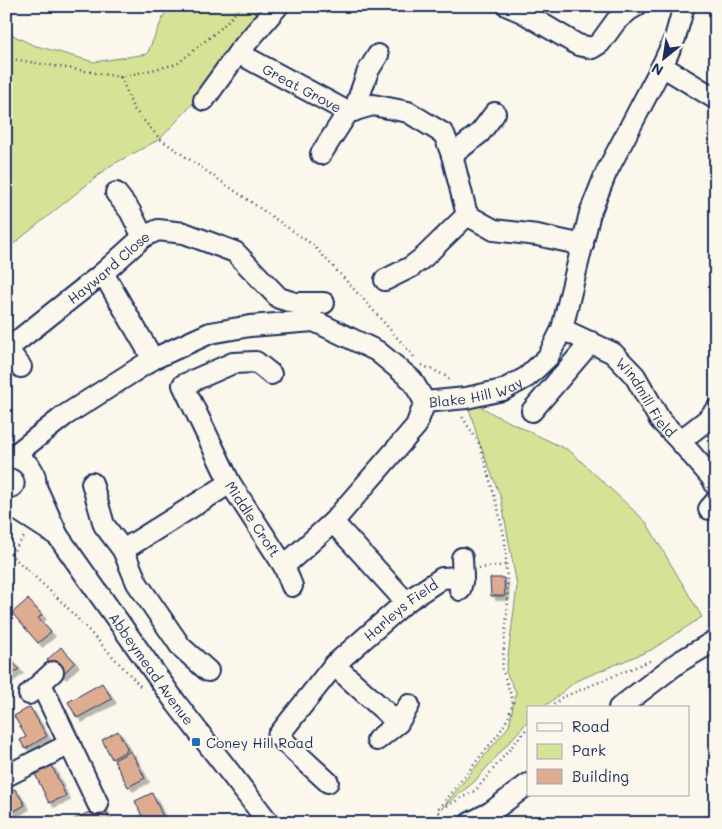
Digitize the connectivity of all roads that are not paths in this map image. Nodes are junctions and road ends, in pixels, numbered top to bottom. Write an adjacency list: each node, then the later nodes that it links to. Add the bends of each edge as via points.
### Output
1 (278, 6): 5 (street)
2 (508, 6): 3 (street, via 578,45 592,48 600,43 616,21)
3 (636, 6)
4 (684, 6): 7 (street, Blake Hill Way, via 675,38)
5 (237, 54): 9 (street); 10 (street, Great Grove)
6 (378, 55): 10 (street)
7 (662, 66): 8 (street); 17 (street, Blake Hill Way, via 606,173 590,213)
8 (716, 99)
9 (204, 100)
10 (351, 112): 12 (street); 13 (street, Great Grove, via 374,105 408,112 444,134)
11 (495, 113): 13 (street, via 480,133)
12 (321, 154)
13 (452, 155): 15 (street, Great Grove)
14 (116, 193): 16 (street, via 130,211)
15 (467, 215): 17 (street, via 494,230); 19 (street, via 423,264)
16 (143, 237): 18 (street, Hayward Close); 20 (street, Hayward Close, via 158,230 187,227 235,252 278,298 295,303)
17 (583, 245): 21 (street, Blake Hill Way)
18 (103, 273): 23 (street, Hayward Close); 24 (street)
19 (385, 280)
20 (324, 303)
21 (562, 329): 22 (street, Windmill Field); 27 (street, Blake Hill Way, via 548,357 527,377 503,390)
22 (591, 342): 28 (street); 31 (street, Windmill Field, via 619,358 635,376 660,420)
23 (7, 350): 25 (street)
24 (153, 359): 27 (street, Blake Hill Way, via 210,334 250,326 314,321 377,351 412,380); 30 (street, Blake Hill Way, via 64,416)
25 (21, 367)
26 (271, 374): 35 (street, Middle Croft, via 256,362 233,363 176,385)
27 (425, 402): 38 (street, Middle Croft, via 416,426)
28 (532, 410)
29 (716, 410): 31 (street)
30 (44, 433): 32 (street, Blake Hill Way); 33 (street)
31 (680, 441): 36 (street, Windmill Field)
32 (9, 457): 33 (street, Abbeymead Avenue, via 23,461 31,468)
33 (36, 482): 37 (street, via 29,501); 39 (street, Abbeymead Avenue)
34 (92, 483): 40 (street, via 104,525)
35 (230, 483): 40 (street); 41 (street, Middle Croft)
36 (716, 486)
37 (11, 510): 39 (street, Abbeymead Avenue)
38 (333, 522): 41 (street, Middle Croft); 44 (street)
39 (58, 536): 58 (street, Abbeymead Avenue, via 176,702)
40 (123, 550): 47 (street, via 137,583 181,647)
41 (284, 566): 43 (street)
42 (462, 574): 44 (street, Harleys Field, via 442,578)
43 (292, 586)
44 (406, 602): 46 (street, Harleys Field)
45 (716, 640): 50 (street, via 679,662)
46 (334, 665): 51 (street); 55 (street, Harleys Field, via 272,741)
47 (208, 671)
48 (41, 683): 53 (street)
49 (409, 705): 51 (street)
50 (622, 706)
51 (398, 723): 52 (street)
52 (377, 740)
53 (70, 744): 54 (street); 57 (street)
54 (6, 776)
55 (328, 782)
56 (527, 785): 59 (street, via 491,812)
57 (98, 803)
58 (269, 823)
59 (470, 823)

